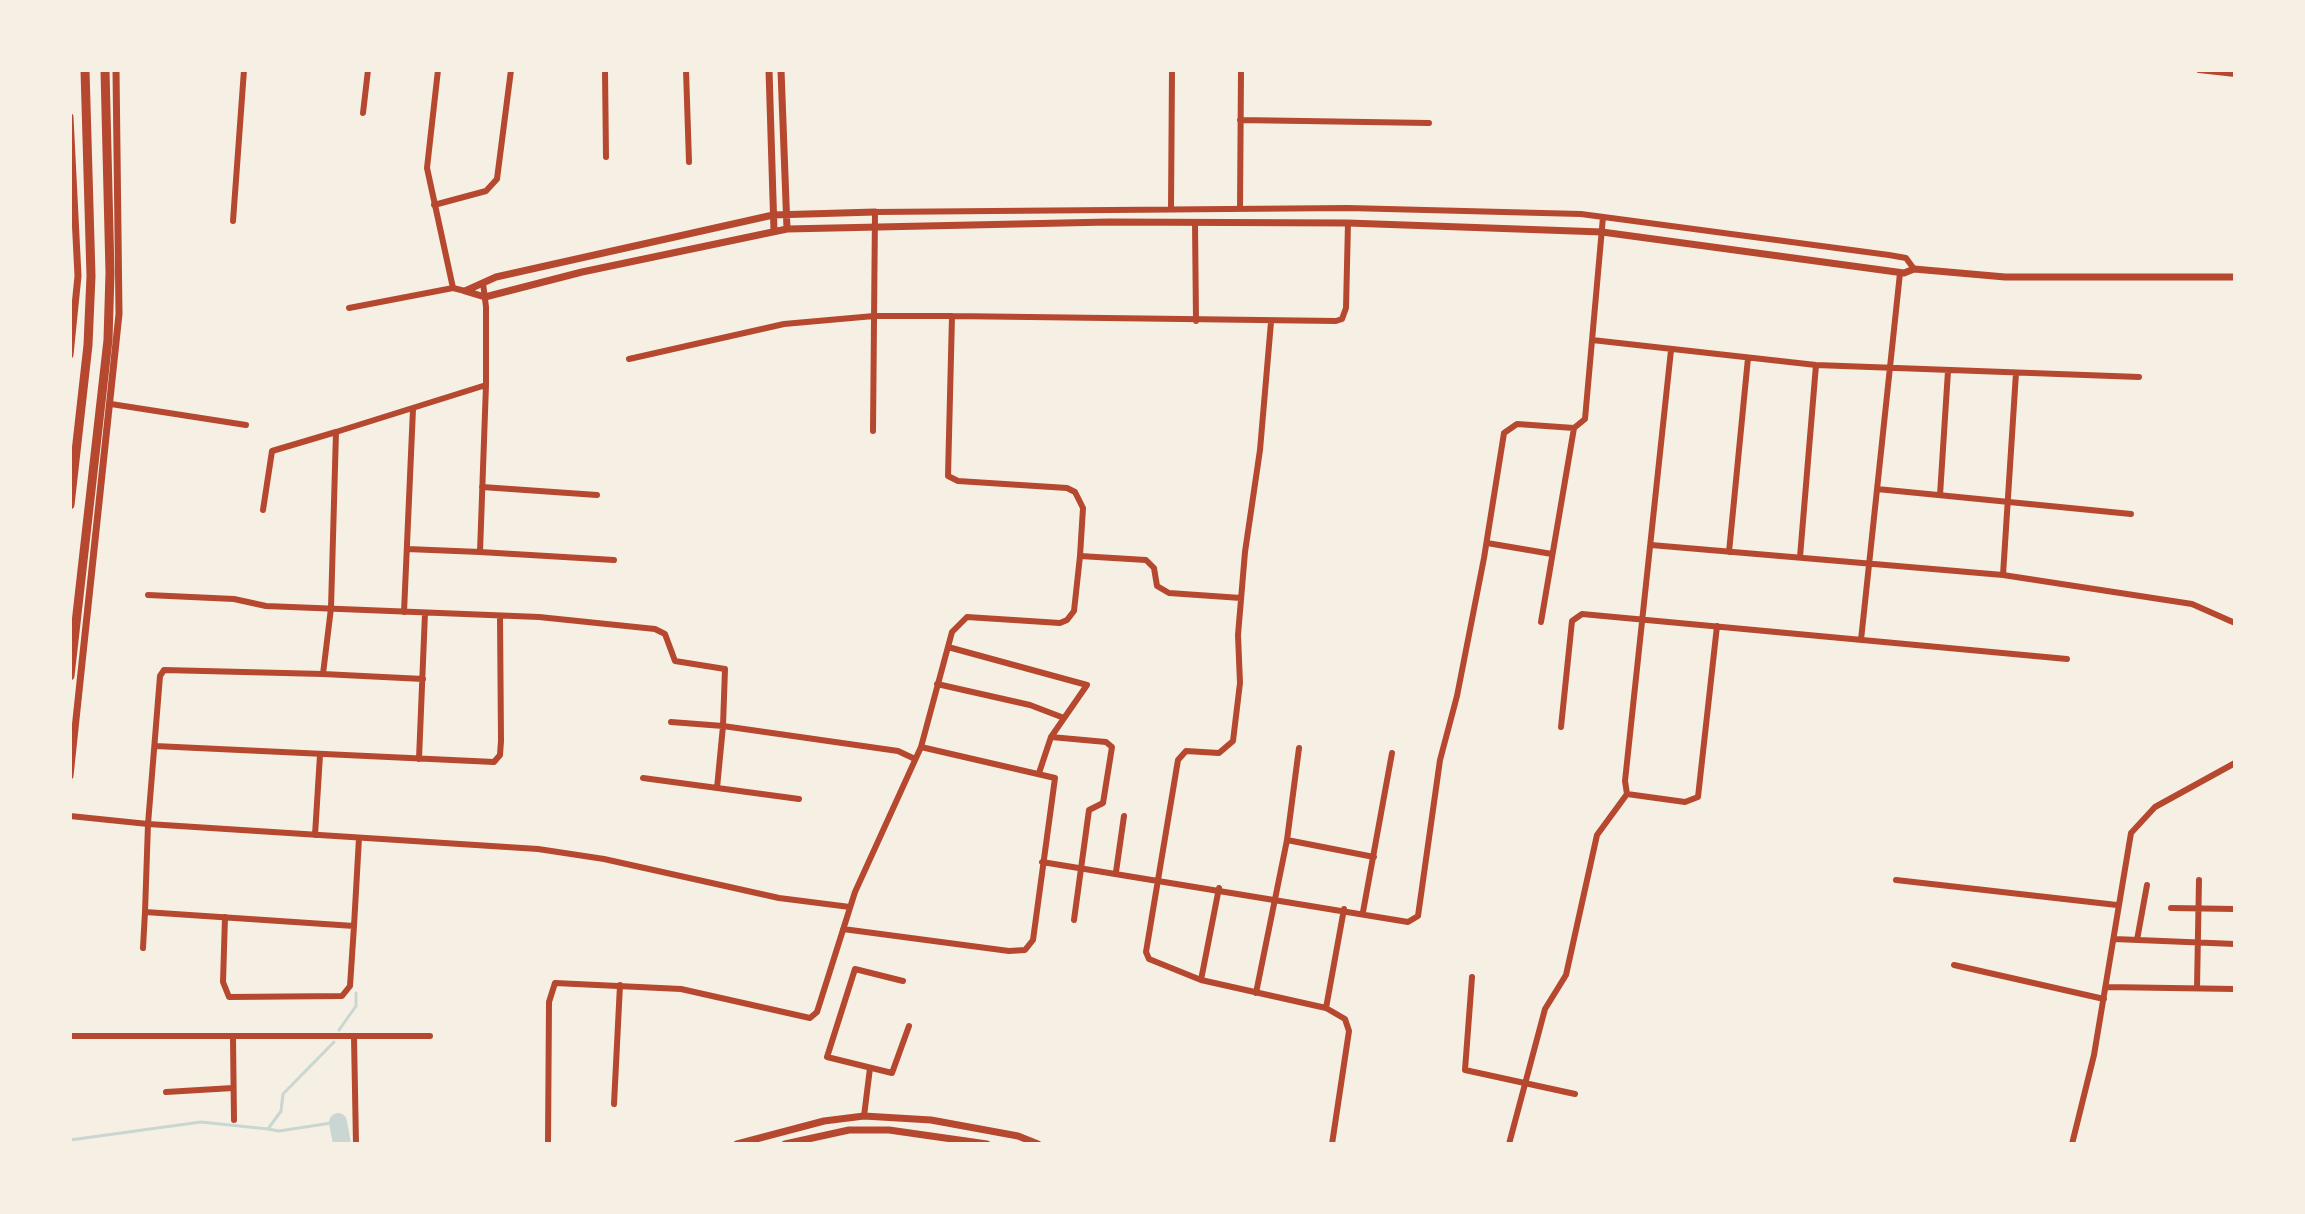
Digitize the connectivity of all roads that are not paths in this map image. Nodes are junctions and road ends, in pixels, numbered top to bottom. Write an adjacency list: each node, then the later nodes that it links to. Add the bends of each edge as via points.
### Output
1 (85, 70): 72 (main road, via 91,276)
2 (105, 70): 100 (main road, via 108,340)
3 (116, 70): 61 (street, via 119,314)
4 (244, 70): 29 (street)
5 (368, 70): 16 (street)
6 (438, 70): 22 (street, via 427,154)
7 (511, 70): 22 (street, via 497,179 486,191)
8 (605, 70): 20 (street)
9 (686, 70): 21 (street)
10 (769, 70): 27 (street)
11 (781, 70): 26 (street)
12 (1172, 70): 23 (street)
13 (1241, 70): 18 (street)
14 (2199, 70): 15 (street)
15 (2235, 74)
16 (363, 113)
17 (70, 117): 38 (street)
18 (1240, 120): 19 (street); 24 (street)
19 (1429, 123)
20 (606, 157)
21 (689, 162)
22 (434, 205): 41 (street)
23 (1171, 209): 24 (street); 25 (street)
24 (1240, 209): 28 (street)
25 (875, 212): 26 (street); 32 (street)
26 (785, 214): 27 (street); 33 (street)
27 (773, 215): 34 (street); 40 (street)
28 (1603, 217): 35 (street); 36 (street, via 1889,255 1906,258)
29 (233, 221)
30 (1195, 222): 31 (street); 32 (street); 48 (street)
31 (1348, 223): 35 (street); 49 (street, via 1342,319)
32 (876, 225): 33 (street); 46 (street)
33 (787, 229): 34 (street)
34 (774, 231): 43 (street)
35 (1602, 232): 37 (street); 50 (street)
36 (1914, 269): 37 (street); 39 (street, via 2005,277)
37 (1900, 273): 56 (street)
38 (74, 276): 44 (street)
39 (2235, 277)
40 (483, 283): 42 (street); 43 (street)
41 (453, 288): 42 (street); 45 (street)
42 (465, 291): 43 (street)
43 (485, 297): 60 (street)
44 (73, 308): 52 (street)
45 (349, 308)
46 (874, 316): 47 (street); 54 (street, via 784,324); 65 (street)
47 (952, 316): 48 (street); 81 (street, via 948,476 1075,492 1083,508)
48 (1196, 321): 49 (street)
49 (1271, 322): 87 (street)
50 (1592, 340): 51 (street); 64 (street, via 1585,419)
51 (1671, 350): 53 (street); 76 (street)
52 (70, 355)
53 (1748, 358): 55 (street); 79 (street)
54 (629, 359)
55 (1816, 365): 56 (street); 82 (street)
56 (1890, 369): 57 (street); 68 (street)
57 (1948, 371): 58 (street); 70 (street)
58 (2016, 373): 59 (street); 71 (street)
59 (2139, 377)
60 (486, 385): 62 (street); 67 (street)
61 (111, 404): 63 (street); 117 (street)
62 (413, 409): 66 (street); 77 (street)
63 (246, 425)
64 (1574, 428): 75 (street, via 1506,428); 80 (street)
65 (873, 431)
66 (336, 432): 73 (street, via 272,451); 88 (street)
67 (482, 487): 69 (street); 78 (street)
68 (1877, 489): 70 (street); 84 (street)
69 (597, 495)
70 (1940, 495): 71 (street)
71 (2007, 502): 74 (street); 85 (street)
72 (70, 505)
73 (263, 510)
74 (2131, 514)
75 (1487, 543): 80 (street); 145 (street, via 1440,760 1420,911 1408,922)
76 (1651, 545): 79 (street); 92 (street)
77 (407, 549): 78 (street); 89 (street)
78 (480, 552): 83 (street)
79 (1729, 552): 82 (street)
80 (1552, 554): 93 (street)
81 (1080, 556): 87 (street, via 1146,560 1154,568 1157,586 1169,593); 97 (street, via 1074,611 1067,620 967,617 952,632)
82 (1800, 557): 84 (street)
83 (614, 560)
84 (1869, 563): 85 (street); 96 (street)
85 (2003, 575): 94 (street, via 2180,602)
86 (148, 595): 88 (street)
87 (1241, 598): 132 (street, via 1233,741 1219,753 1181,754)
88 (331, 608): 89 (street); 99 (street)
89 (404, 612): 90 (street)
90 (425, 613): 91 (street); 101 (street)
91 (500, 616): 105 (street, via 655,629 665,634 675,661 725,669); 113 (street, via 500,755 494,762)
92 (1644, 620): 95 (street); 106 (street, via 1574,617); 120 (street)
93 (1541, 622)
94 (2235, 623)
95 (1717, 626): 96 (street); 120 (street, via 1698,797 1685,802)
96 (1861, 640): 98 (street)
97 (948, 647): 102 (street); 103 (street, via 1085,682 1085,692)
98 (2067, 659)
99 (323, 674): 101 (street); 108 (street, via 164,670)
100 (70, 676)
101 (423, 679): 113 (street)
102 (937, 684): 103 (street); 109 (street)
103 (1064, 718): 107 (street)
104 (671, 722): 105 (street)
105 (723, 726): 114 (street, via 898,751); 119 (street)
106 (1561, 727)
107 (1051, 737): 116 (street); 130 (street, via 1112,747 1103,803 1089,810)
108 (155, 746): 112 (street); 124 (street)
109 (921, 747): 114 (street); 116 (street)
110 (1299, 748): 127 (street)
111 (1392, 753): 128 (street)
112 (320, 755): 113 (street); 125 (street)
113 (419, 759)
114 (915, 759): 139 (street)
115 (2235, 763): 138 (street, via 2141,819 2126,847)
116 (1039, 773): 129 (street, via 1055,778)
117 (70, 776)
118 (643, 778): 119 (street)
119 (717, 788): 121 (street)
120 (1627, 794): 172 (street, via 1597,835 1566,975 1545,1009)
121 (799, 799)
122 (70, 816): 124 (street)
123 (1124, 816): 131 (street)
124 (148, 824): 125 (street); 144 (street)
125 (315, 835): 126 (street)
126 (359, 838): 139 (street, via 538,849 779,898); 148 (street)
127 (1287, 840): 128 (street); 137 (street)
128 (1374, 857): 145 (street)
129 (1042, 862): 130 (street); 149 (street, via 1033,940 1025,950)
130 (1081, 867): 131 (street); 147 (street)
131 (1116, 872): 132 (street)
132 (1156, 878): 136 (street); 157 (street, via 1149,959)
133 (1896, 880): 138 (street)
134 (2199, 880): 141 (street)
135 (2147, 885): 151 (street)
136 (1219, 888): 137 (street); 157 (street)
137 (1277, 898): 142 (street); 163 (street)
138 (2117, 905): 150 (street)
139 (850, 907): 149 (street)
140 (2171, 908): 141 (street)
141 (2198, 908): 143 (street); 152 (street)
142 (1344, 909): 145 (street); 165 (street)
143 (2235, 909)
144 (145, 912): 146 (street); 154 (street)
145 (1363, 912)
146 (225, 917): 148 (street); 148 (street, via 223,982 229,997 342,996 350,986)
147 (1074, 920)
148 (354, 926)
149 (843, 929): 159 (street, via 817,1012 810,1018 681,989)
150 (2114, 939): 151 (street); 160 (street)
151 (2137, 940): 152 (street)
152 (2196, 943): 153 (street); 161 (street)
153 (2235, 944)
154 (143, 948)
155 (1954, 965): 164 (street)
156 (1472, 977): 172 (street, via 1465,1070)
157 (1201, 980): 163 (street)
158 (903, 981): 171 (street, via 855,969 827,1057)
159 (620, 985): 176 (street); 180 (street, via 561,982 551,989)
160 (2106, 987): 161 (street); 164 (street)
161 (2197, 988): 162 (street)
162 (2235, 989)
163 (1256, 993): 165 (street)
164 (2104, 999): 187 (street)
165 (1326, 1008): 185 (street, via 1345,1019 1349,1031)
166 (909, 1026): 171 (street, via 892,1073)
167 (70, 1036): 170 (street)
168 (430, 1036): 169 (street)
169 (354, 1037): 170 (street); 179 (street)
170 (233, 1038): 173 (street)
171 (870, 1068): 177 (street)
172 (1523, 1083): 175 (street); 186 (street)
173 (233, 1088): 174 (street); 178 (street)
174 (166, 1092)
175 (1575, 1094)
176 (614, 1104)
177 (864, 1116): 181 (street); 184 (street, via 931,1120)
178 (234, 1120)
179 (356, 1144)
180 (548, 1144)
181 (737, 1144)
182 (785, 1144): 183 (street, via 849,1130 889,1130)
183 (987, 1144)
184 (1038, 1144)
185 (1332, 1144)
186 (1509, 1144)
187 (2072, 1144)

